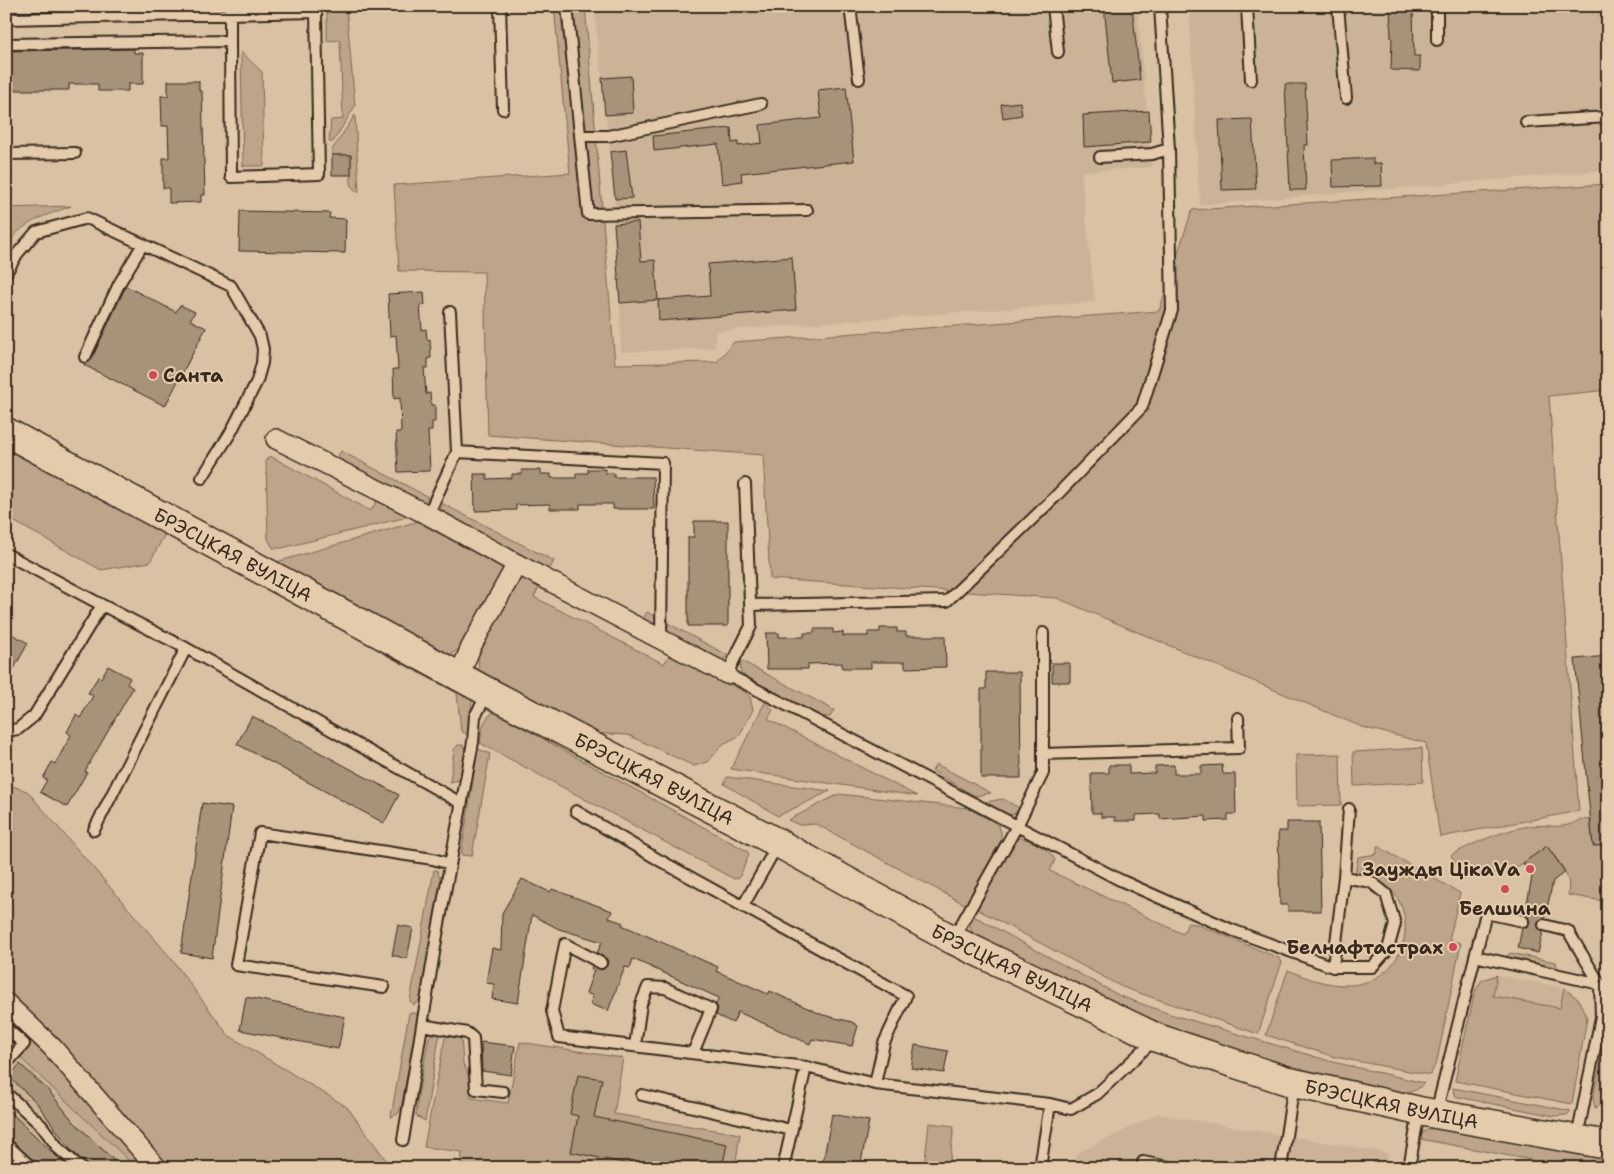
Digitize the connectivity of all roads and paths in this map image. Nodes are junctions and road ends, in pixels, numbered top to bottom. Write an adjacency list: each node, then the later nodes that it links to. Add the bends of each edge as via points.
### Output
1 (500, 6): 19 (lane)
2 (567, 6): 22 (lane)
3 (850, 6): 15 (lane)
4 (1053, 6): 14 (lane)
5 (1160, 6): 23 (lane)
6 (1247, 6): 16 (lane)
7 (1338, 6): 17 (lane)
8 (1438, 6): 11 (lane)
9 (230, 9): 10 (lane); 12 (lane); 12 (lane, via 316,12 320,174 231,177)
10 (8, 19)
11 (1438, 40)
12 (230, 41): 13 (lane)
13 (6, 44)
14 (1058, 52)
15 (860, 79)
16 (1251, 80)
17 (1346, 98)
18 (761, 104): 22 (lane, via 608,136)
19 (503, 109)
20 (1608, 117): 21 (lane)
21 (1526, 122)
22 (580, 136): 27 (lane, via 588,214)
23 (1169, 149): 26 (lane, via 1152,154); 41 (lane, via 1172,310 1142,407 947,602)
24 (75, 153): 25 (lane)
25 (6, 154)
26 (1100, 157)
27 (807, 210)
28 (143, 244): 29 (lane, via 87,218 36,232); 31 (lane, via 119,284); 35 (lane, via 232,286 260,336 263,349 257,381 231,432)
29 (6, 273)
30 (450, 312): 34 (lane)
31 (85, 357)
32 (6, 432): 46 (main road, БРЭСЦКАЯ ВУЛІЦА)
33 (276, 439): 37 (street)
34 (457, 452): 37 (lane); 43 (lane, via 663,464)
35 (202, 478)
36 (745, 484): 41 (lane)
37 (428, 515): 39 (street)
38 (6, 554): 40 (lane)
39 (517, 564): 43 (street); 46 (street)
40 (102, 605): 44 (lane); 49 (lane, via 34,716 18,728)
41 (750, 605): 45 (lane, via 751,626)
42 (1043, 633): 50 (lane)
43 (661, 638): 45 (street)
44 (186, 648): 51 (lane); 55 (lane)
45 (727, 674): 54 (lane)
46 (458, 676): 47 (main road, БРЭСЦКАЯ ВУЛІЦА)
47 (488, 692): 51 (lane, via 475,716); 56 (main road, БРЭСЦКАЯ ВУЛІЦА)
48 (1238, 718): 50 (lane, via 1239,748)
49 (6, 731)
50 (1043, 754): 54 (lane, via 1043,773)
51 (461, 803): 57 (lane)
52 (1349, 809): 58 (lane)
53 (576, 811): 59 (lane)
54 (1017, 826): 62 (lane); 65 (lane, via 1120,880 1232,930)
55 (94, 830)
56 (778, 843): 59 (lane); 62 (main road, БРЭСЦКАЯ ВУЛІЦА)
57 (450, 864): 67 (lane, via 260,833 236,965); 69 (lane)
58 (1344, 878): 65 (lane); 65 (lane, via 1371,882 1386,894 1395,924 1388,950 1372,967)
59 (743, 906): 77 (lane, via 906,996 884,1043)
60 (1523, 921): 63 (lane, via 1486,913)
61 (1544, 926): 66 (lane, via 1568,931)
62 (953, 940): 71 (main road, БРЭСЦКАЯ ВУЛІЦА)
63 (1475, 956): 66 (lane); 82 (lane)
64 (601, 963): 72 (lane, via 565,944 552,1010 559,1037)
65 (1333, 967)
66 (1600, 984): 84 (lane, via 1601,1017)
67 (384, 987)
68 (6, 1003): 90 (street, via 52,1047)
69 (422, 1025): 78 (lane, via 467,1033 473,1038 476,1088); 85 (lane)
70 (6, 1028): 74 (lane, via 24,1044)
71 (1157, 1038): 76 (main road, БРЭСЦКАЯ ВУЛІЦА); 81 (lane, via 1097,1094 1071,1109)
72 (635, 1046): 73 (lane); 73 (lane, via 641,1004 648,987 665,988 711,1009)
73 (693, 1053): 75 (lane)
74 (6, 1064)
75 (806, 1067): 77 (lane); 83 (lane)
76 (1294, 1083): 82 (main road, БРЭСЦКАЯ ВУЛІЦА); 95 (lane)
77 (875, 1084): 81 (lane)
78 (503, 1092)
79 (6, 1093): 89 (lane)
80 (642, 1094): 83 (lane)
81 (1050, 1104): 92 (lane)
82 (1428, 1113): 84 (main road, БРЭСЦКАЯ ВУЛІЦА); 96 (lane)
83 (791, 1130): 91 (lane)
84 (1576, 1139): 87 (main road, БРЭСЦКАЯ ВУЛІЦА)
85 (404, 1140)
86 (6, 1144): 88 (lane)
87 (1608, 1145)
88 (32, 1168)
89 (81, 1168)
90 (157, 1168)
91 (783, 1168)
92 (1040, 1168)
93 (1142, 1168): 94 (lane, via 1143,1162)
94 (1174, 1168)
95 (1281, 1168)
96 (1409, 1168)

